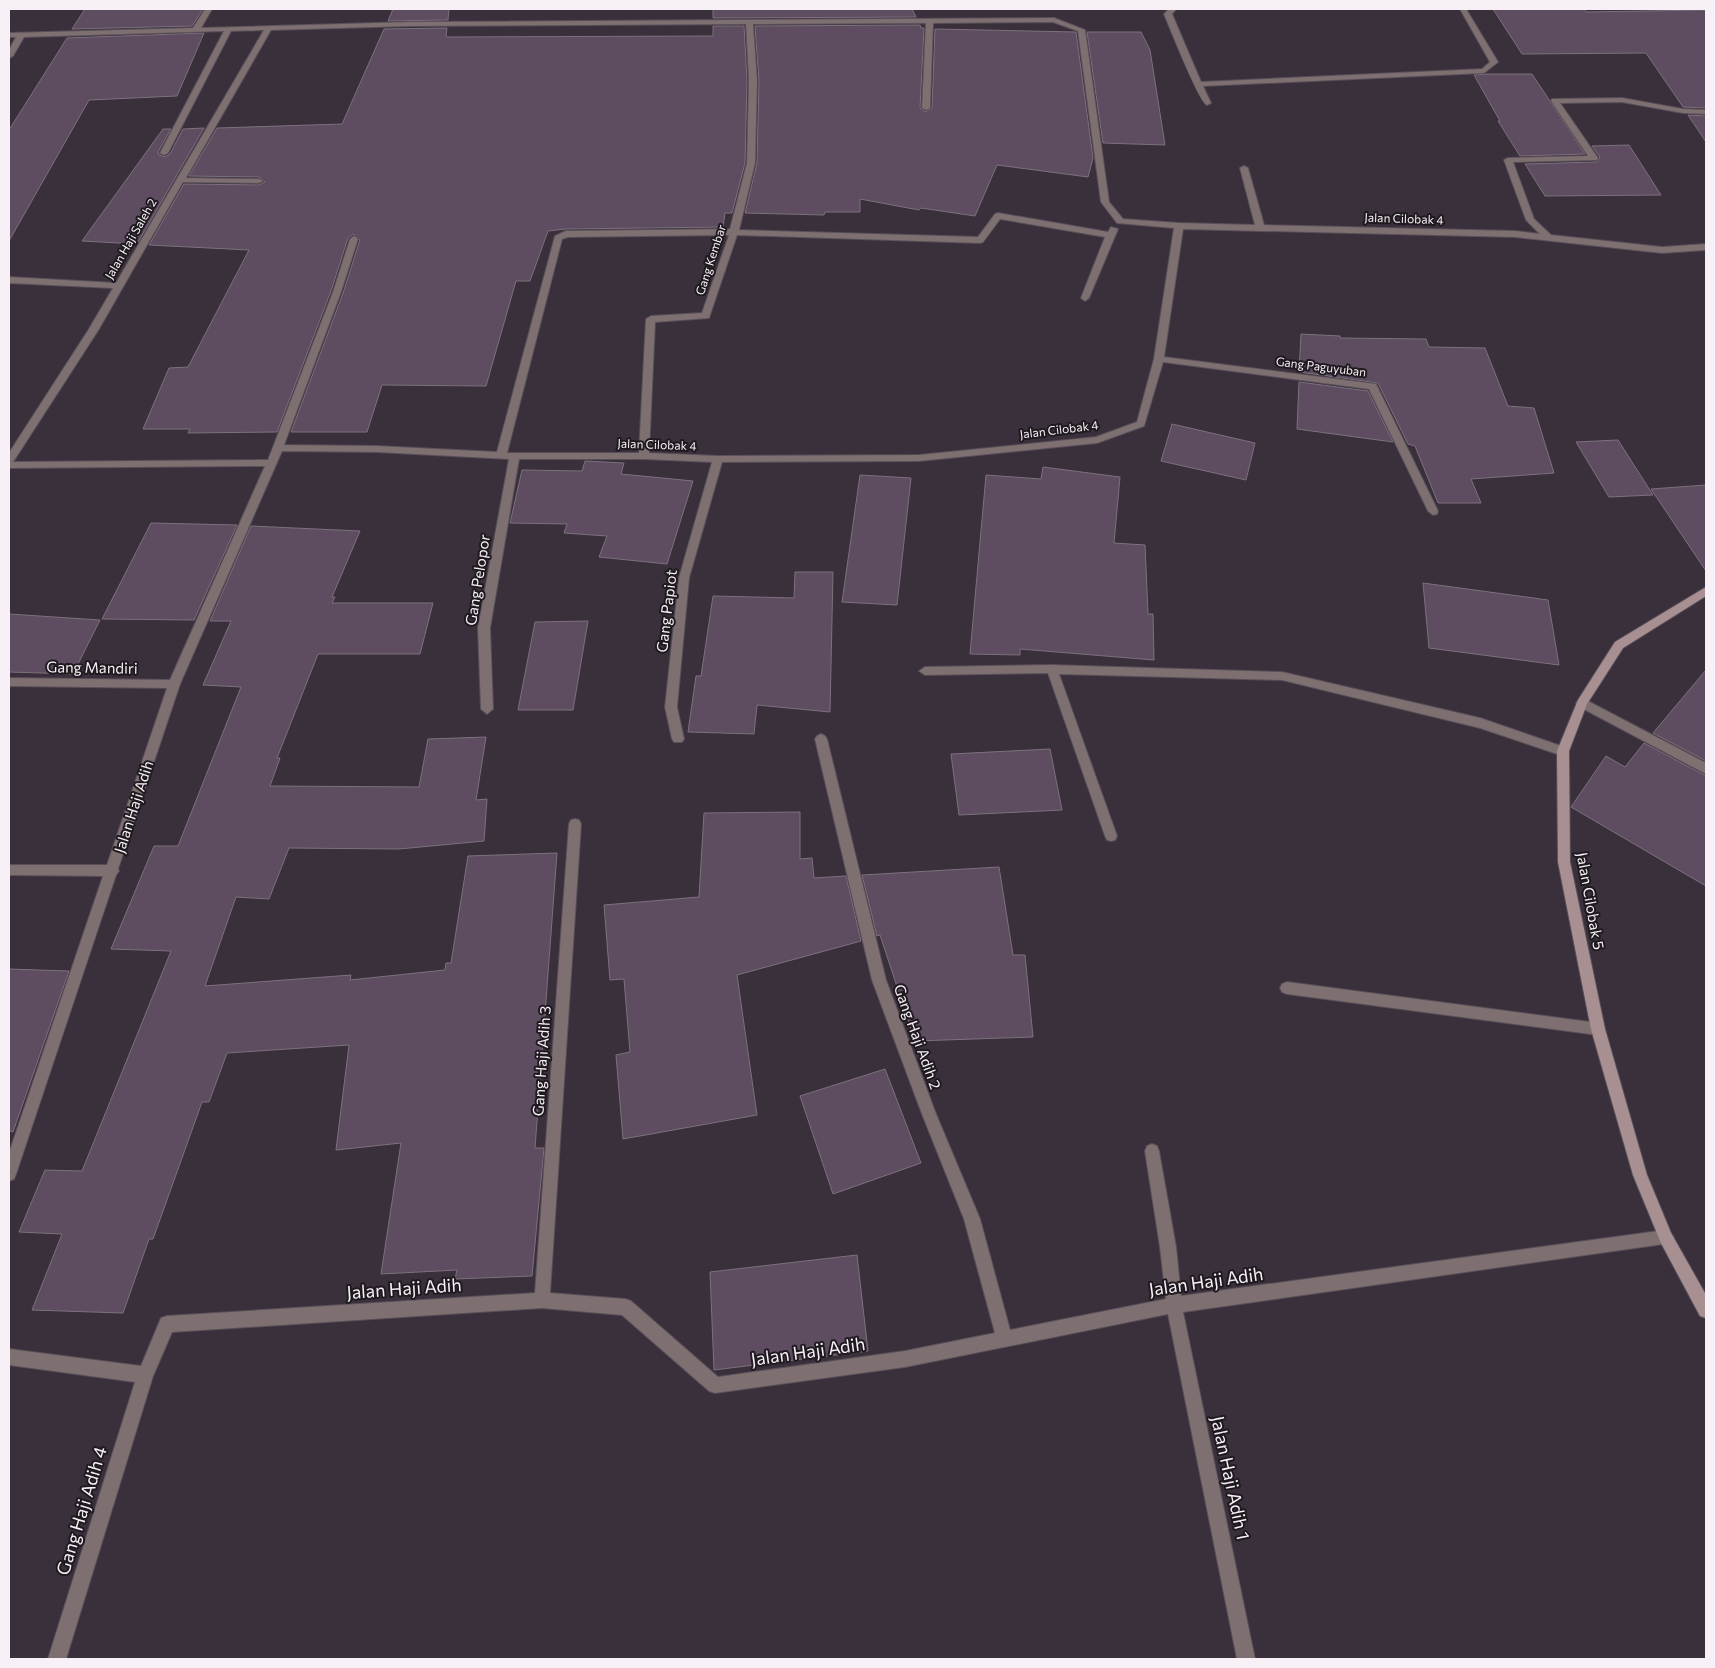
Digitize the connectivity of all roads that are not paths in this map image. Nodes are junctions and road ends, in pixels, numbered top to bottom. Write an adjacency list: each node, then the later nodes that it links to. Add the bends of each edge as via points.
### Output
1 (208, 9): 8 (street)
2 (1172, 9): 12 (street, via 1168,14)
3 (1463, 9): 12 (street, via 1494,62 1484,71)
4 (749, 21): 5 (street); 6 (street); 23 (street, Gang Kembar, via 753,81 751,163)
5 (930, 21): 14 (street); 20 (street, via 1054,20 1081,30 1105,202)
6 (269, 28): 7 (street); 18 (street, Jalan Haji Saleh 2)
7 (228, 30): 8 (street); 16 (street)
8 (195, 31): 9 (street)
9 (22, 35): 10 (street); 11 (street)
10 (9, 36)
11 (9, 56)
12 (1198, 84): 13 (street)
13 (1207, 103)
14 (926, 108)
15 (1706, 112): 25 (street, via 1622,100 1555,101 1594,158 1508,160 1530,220)
16 (164, 153)
17 (1244, 168): 22 (street)
18 (180, 180): 19 (street); 29 (street, Jalan Haji Saleh 2)
19 (259, 181)
20 (1120, 221): 21 (street); 24 (street)
21 (1179, 226): 22 (street, Jalan Cilobak 4); 31 (street, Jalan Cilobak 4)
22 (1260, 227): 25 (street, Jalan Cilobak 4)
23 (734, 232): 24 (street, via 980,240 998,216); 33 (street, via 566,234 558,238); 35 (street, Gang Kembar, via 706,316 651,319)
24 (1110, 235): 30 (street)
25 (1549, 238): 27 (street, Jalan Cilobak 4, via 1662,250)
26 (354, 239): 32 (street, Jalan Haji Adih)
27 (1706, 247)
28 (9, 280): 29 (street)
29 (118, 286): 36 (street, Jalan Haji Saleh 2)
30 (1085, 298)
31 (1159, 359): 37 (street, Jalan Cilobak 4, via 1141,424 1097,440 919,458); 40 (street, Gang Paguyuban, via 1373,386)
32 (278, 448): 33 (street, Jalan Cilobak 4, via 377,449); 38 (street, Jalan Haji Adih)
33 (501, 456): 34 (street, Jalan Cilobak 4)
34 (515, 456): 35 (street, Jalan Cilobak 4); 47 (street, Gang Pelopor, via 484,628)
35 (644, 456): 37 (street, Jalan Cilobak 4)
36 (9, 460)
37 (718, 460): 48 (street, Gang Papiot, via 684,578 671,707)
38 (272, 463): 39 (street); 45 (street, Jalan Haji Adih)
39 (9, 465)
40 (1433, 510)
41 (1706, 591): 46 (street, Jalan Cilobak 5, via 1619,645)
42 (1052, 669): 43 (street); 50 (street, via 1282,676 1480,723); 53 (street)
43 (925, 671)
44 (9, 682): 45 (street, Gang Mandiri)
45 (174, 684): 55 (street, Jalan Haji Adih)
46 (1582, 704): 50 (street, Jalan Cilobak 5); 51 (street)
47 (488, 709)
48 (678, 739)
49 (821, 739): 64 (street, Gang Haji Adih 2, via 879,980 972,1218)
50 (1563, 751): 57 (street, Jalan Cilobak 5, via 1564,862)
51 (1706, 769)
52 (575, 824): 61 (street, Gang Haji Adih 3)
53 (1111, 836)
54 (9, 870): 55 (street)
55 (113, 871): 59 (street, Jalan Haji Adih)
56 (1288, 988): 57 (street)
57 (1598, 1029): 60 (street, Jalan Cilobak 5, via 1640,1175)
58 (1152, 1151): 62 (street, Jalan Haji Adih 1)
59 (9, 1174)
60 (1666, 1238): 62 (street, Jalan Haji Adih); 63 (street, Jalan Cilobak 5)
61 (542, 1300): 64 (street, Jalan Haji Adih, via 625,1308 715,1384 906,1359); 66 (street, Jalan Haji Adih, via 167,1324)
62 (1174, 1305): 64 (street, Jalan Haji Adih); 68 (street, Jalan Haji Adih 1)
63 (1706, 1310)
64 (1004, 1339)
65 (9, 1357): 66 (street)
66 (145, 1375): 67 (street, Gang Haji Adih 4)
67 (57, 1659)
68 (1246, 1659)

